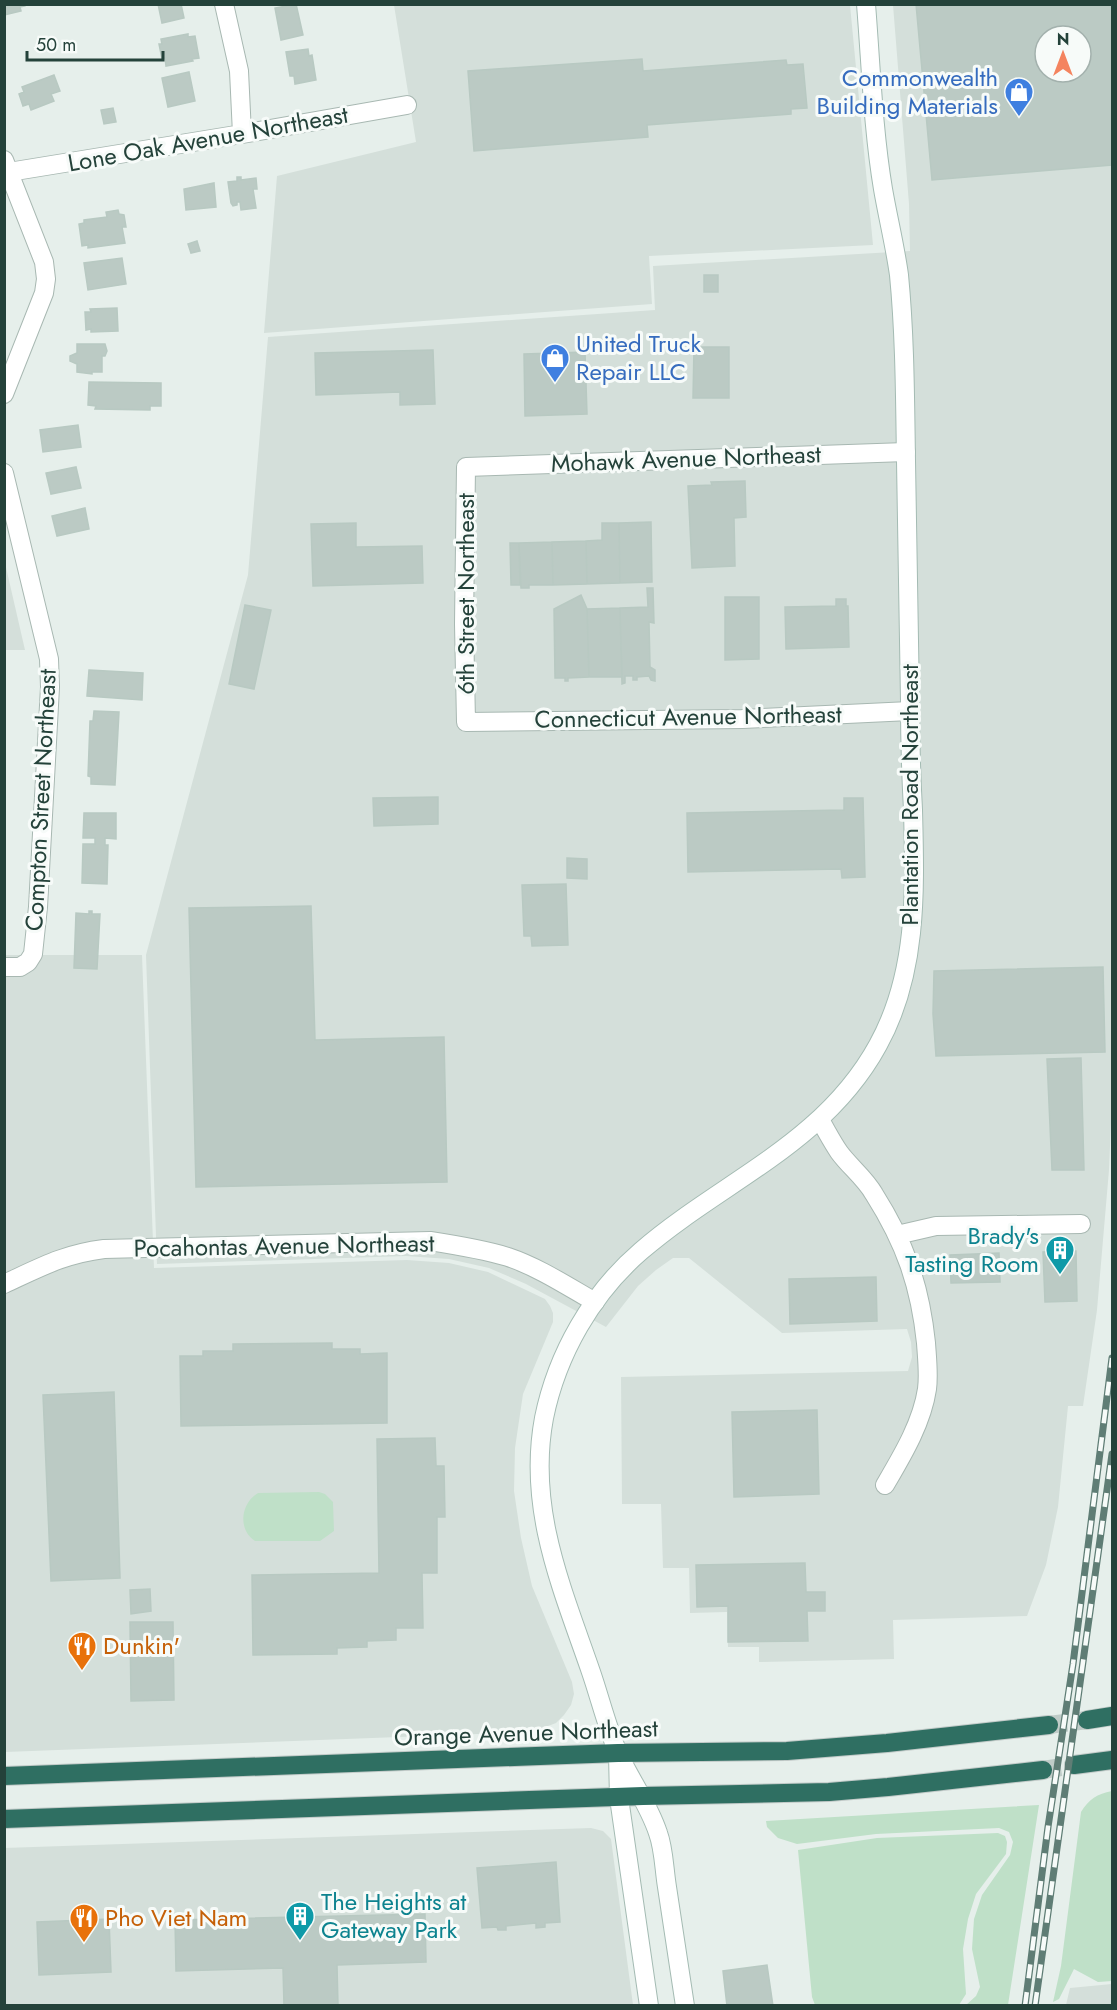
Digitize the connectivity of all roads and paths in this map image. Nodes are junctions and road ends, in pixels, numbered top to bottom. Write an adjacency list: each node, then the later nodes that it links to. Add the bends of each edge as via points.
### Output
1 (224, 4): 4 (street, via 239,71)
2 (866, 4): 7 (street, Plantation Road Northeast, via 882,186 899,278)
3 (407, 105): 4 (street, Lone Oak Avenue Northeast)
4 (242, 135): 5 (street, Lone Oak Avenue Northeast)
5 (7, 166): 6 (street, via 44,261 46,279)
6 (4, 394)
7 (906, 452): 8 (street, Mohawk Avenue Northeast); 10 (street, Plantation Road Northeast)
8 (466, 467): 11 (street, 6th Street Northeast)
9 (4, 472): 12 (street, Compton Street Northeast, via 48,659 50,687 33,954 20,967)
10 (910, 711): 11 (street, Connecticut Avenue Northeast, via 742,719); 13 (street, Plantation Road Northeast, via 915,876 912,935 905,972 879,1044 843,1096)
11 (466, 722)
12 (4, 967)
13 (820, 1120): 15 (street, via 839,1152 873,1191); 17 (street, Plantation Road Northeast, via 642,1250)
14 (1082, 1224): 15 (street, via 936,1226)
15 (897, 1234): 18 (street, via 915,1277 923,1316 927,1389 918,1420)
16 (4, 1284): 17 (street, Pocahontas Avenue Northeast, via 82,1252 430,1241 508,1257)
17 (595, 1302): 22 (street, Plantation Road Northeast, via 576,1330 554,1382 544,1419 540,1486 552,1558)
18 (885, 1485)
19 (1113, 1716): 20 (highway)
20 (1087, 1720)
21 (1049, 1725): 22 (highway, Orange Avenue Northeast, via 787,1751)
22 (618, 1753): 26 (highway, Orange Avenue Northeast); 27 (street); 28 (street)
23 (1113, 1760): 24 (highway)
24 (1074, 1766)
25 (1043, 1770): 27 (highway, via 829,1792)
26 (4, 1776)
27 (643, 1796): 28 (highway); 31 (street, via 659,1834)
28 (619, 1798): 29 (highway); 30 (street)
29 (4, 1820)
30 (649, 2006)
31 (685, 2006)

